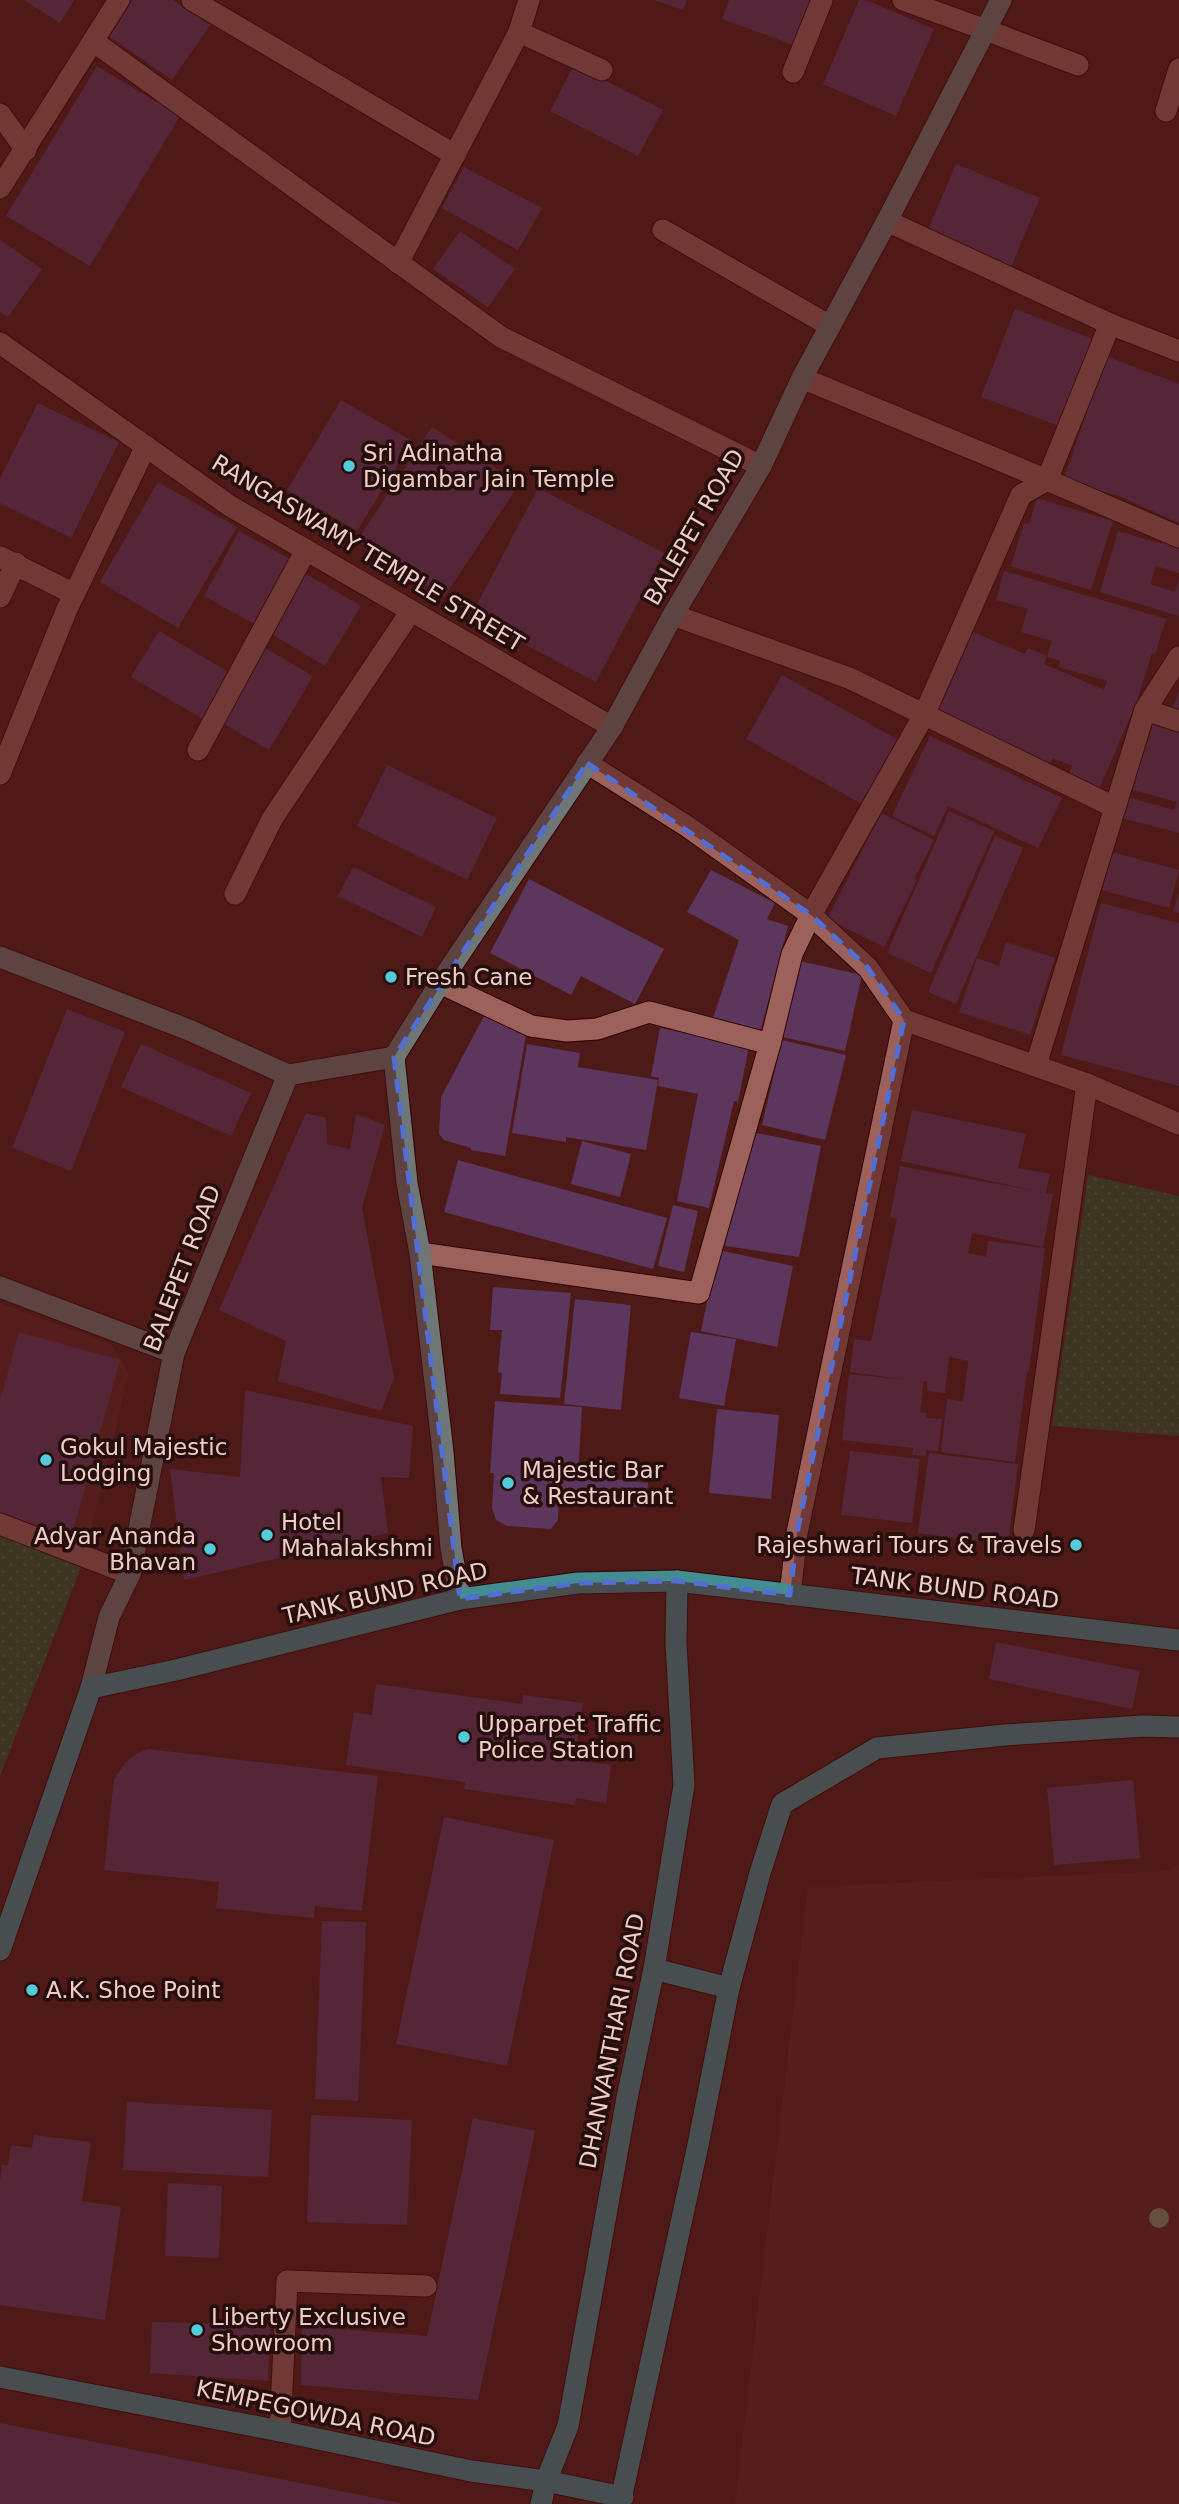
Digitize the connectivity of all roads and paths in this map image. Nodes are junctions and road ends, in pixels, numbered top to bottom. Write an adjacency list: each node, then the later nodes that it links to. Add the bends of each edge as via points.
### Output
1 (119, 0): 10 (street)
2 (192, 0): 7 (street)
3 (529, 0): 9 (street)
4 (822, 0): 14 (street)
5 (903, 0): 8 (street)
6 (1001, 0): 8 (street, BALEPET ROAD)
7 (224, 9): 18 (street)
8 (986, 30): 11 (street); 20 (street, BALEPET ROAD)
9 (519, 32): 13 (street); 18 (street)
10 (93, 41): 17 (street); 22 (street)
11 (1078, 65)
12 (1179, 69): 15 (street)
13 (602, 70)
14 (793, 72)
15 (1166, 110)
16 (0, 114): 17 (street)
17 (26, 150): 19 (street)
18 (455, 155): 22 (street)
19 (0, 188)
20 (887, 221): 23 (street); 24 (street, BALEPET ROAD)
21 (663, 230): 24 (street)
22 (398, 263): 29 (street, via 501,337)
23 (1110, 324): 26 (street); 30 (street)
24 (830, 326): 27 (street, BALEPET ROAD)
25 (0, 343): 28 (street, RANGASWAMY TEMPLE STREET)
26 (1179, 351)
27 (802, 378): 29 (street, BALEPET ROAD); 30 (street)
28 (146, 446): 32 (street, RANGASWAMY TEMPLE STREET, via 230,506); 34 (street)
29 (761, 466): 37 (street, BALEPET ROAD)
30 (1047, 480): 31 (street); 40 (street, via 1021,495)
31 (1179, 537)
32 (306, 550): 36 (street, RANGASWAMY TEMPLE STREET); 43 (street)
33 (8, 560): 34 (street); 35 (street)
34 (74, 594): 45 (street)
35 (0, 597)
36 (411, 611): 42 (street, RANGASWAMY TEMPLE STREET); 47 (street, via 272,819)
37 (673, 615): 40 (street, via 849,678); 42 (street, BALEPET ROAD)
38 (1179, 657): 39 (street)
39 (1145, 710): 41 (street); 46 (street)
40 (924, 715): 46 (street); 48 (street)
41 (1179, 721)
42 (612, 727): 44 (street, BALEPET ROAD)
43 (198, 750)
44 (587, 763): 48 (street, via 688,827); 50 (street, BALEPET ROAD)
45 (0, 774)
46 (1114, 807): 54 (street)
47 (235, 894)
48 (811, 915): 51 (street, via 868,968); 52 (street, via 792,954)
49 (0, 957): 55 (street, via 188,1030)
50 (440, 983): 52 (street, via 531,1027 597,1029 649,1012); 53 (street, BALEPET ROAD)
51 (904, 1020): 54 (street); 65 (street, via 797,1533)
52 (770, 1044): 58 (street, via 699,1293)
53 (394, 1057): 55 (street); 58 (street, via 407,1183)
54 (1036, 1065): 56 (street)
55 (288, 1075): 60 (street, BALEPET ROAD)
56 (1087, 1084): 57 (street); 62 (street)
57 (1179, 1124)
58 (420, 1253): 66 (street)
59 (0, 1287): 60 (street)
60 (174, 1353): 63 (street, BALEPET ROAD)
61 (0, 1524): 63 (street)
62 (1024, 1531)
63 (130, 1574): 68 (street, BALEPET ROAD, via 109,1617)
64 (677, 1581): 65 (main road, TANK BUND ROAD); 66 (main road, TANK BUND ROAD, via 578,1583); 71 (main road, DHANVANTHARI ROAD, via 684,1785)
65 (790, 1595): 67 (main road, TANK BUND ROAD)
66 (460, 1599): 68 (main road, TANK BUND ROAD)
67 (1179, 1640)
68 (91, 1688): 70 (main road)
69 (1179, 1727): 72 (main road, via 1019,1734 877,1748 782,1804)
70 (0, 1950)
71 (654, 1969): 72 (main road); 76 (main road, DHANVANTHARI ROAD, via 568,2426)
72 (729, 1988): 77 (main road)
73 (426, 2286): 75 (street, via 288,2281)
74 (0, 2377): 75 (main road, KEMPEGOWDA ROAD)
75 (280, 2431): 76 (main road, KEMPEGOWDA ROAD, via 471,2472)
76 (546, 2481): 77 (main road, KEMPEGOWDA ROAD); 78 (main road, DHANVANTHARI ROAD)
77 (621, 2500)
78 (541, 2504)

